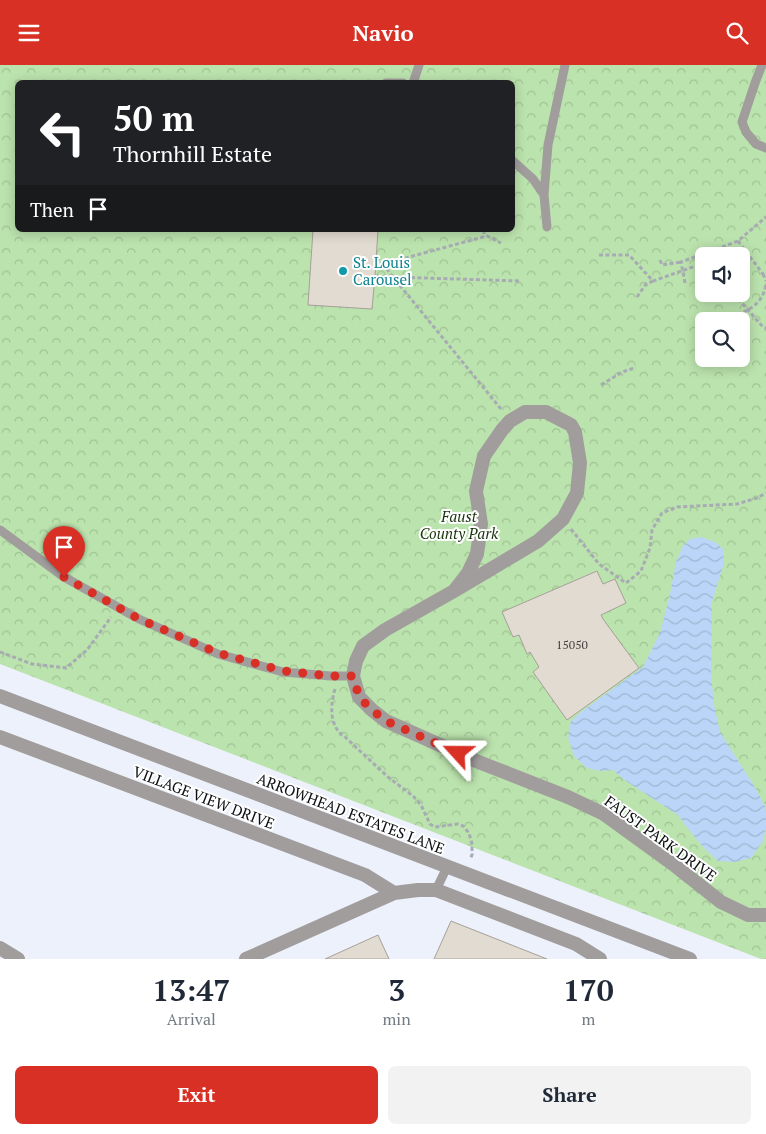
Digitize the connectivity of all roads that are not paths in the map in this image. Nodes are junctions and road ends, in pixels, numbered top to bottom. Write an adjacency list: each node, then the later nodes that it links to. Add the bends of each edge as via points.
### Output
1 (419, 65): 4 (lane)
2 (565, 65): 7 (lane, via 548,145)
3 (762, 65): 5 (lane, via 742,122 756,144)
4 (414, 80)
5 (766, 149)
6 (515, 163): 7 (lane, via 533,179)
7 (544, 195): 8 (lane)
8 (547, 227)
9 (0, 530): 11 (lane, via 64,577 139,619 218,653 284,671)
10 (454, 591): 10 (street, via 538,541 563,519 577,493 580,463 571,425 546,412 524,412 502,430 484,456 476,491 481,524 477,554); 11 (street, via 362,646)
11 (353, 676): 17 (street, FAUST PARK DRIVE, via 359,697 386,721 604,814 720,902 748,915)
12 (0, 696): 14 (street, ARROWHEAD ESTATES LANE)
13 (0, 737): 16 (street, VILLAGE VIEW DRIVE, via 365,875)
14 (447, 867): 15 (lane); 22 (street, ARROWHEAD ESTATES LANE)
15 (436, 890): 16 (street); 21 (street, via 576,944)
16 (394, 893): 20 (street)
17 (766, 915)
18 (0, 948): 19 (street)
19 (18, 959)
20 (246, 959)
21 (600, 959)
22 (690, 959)

